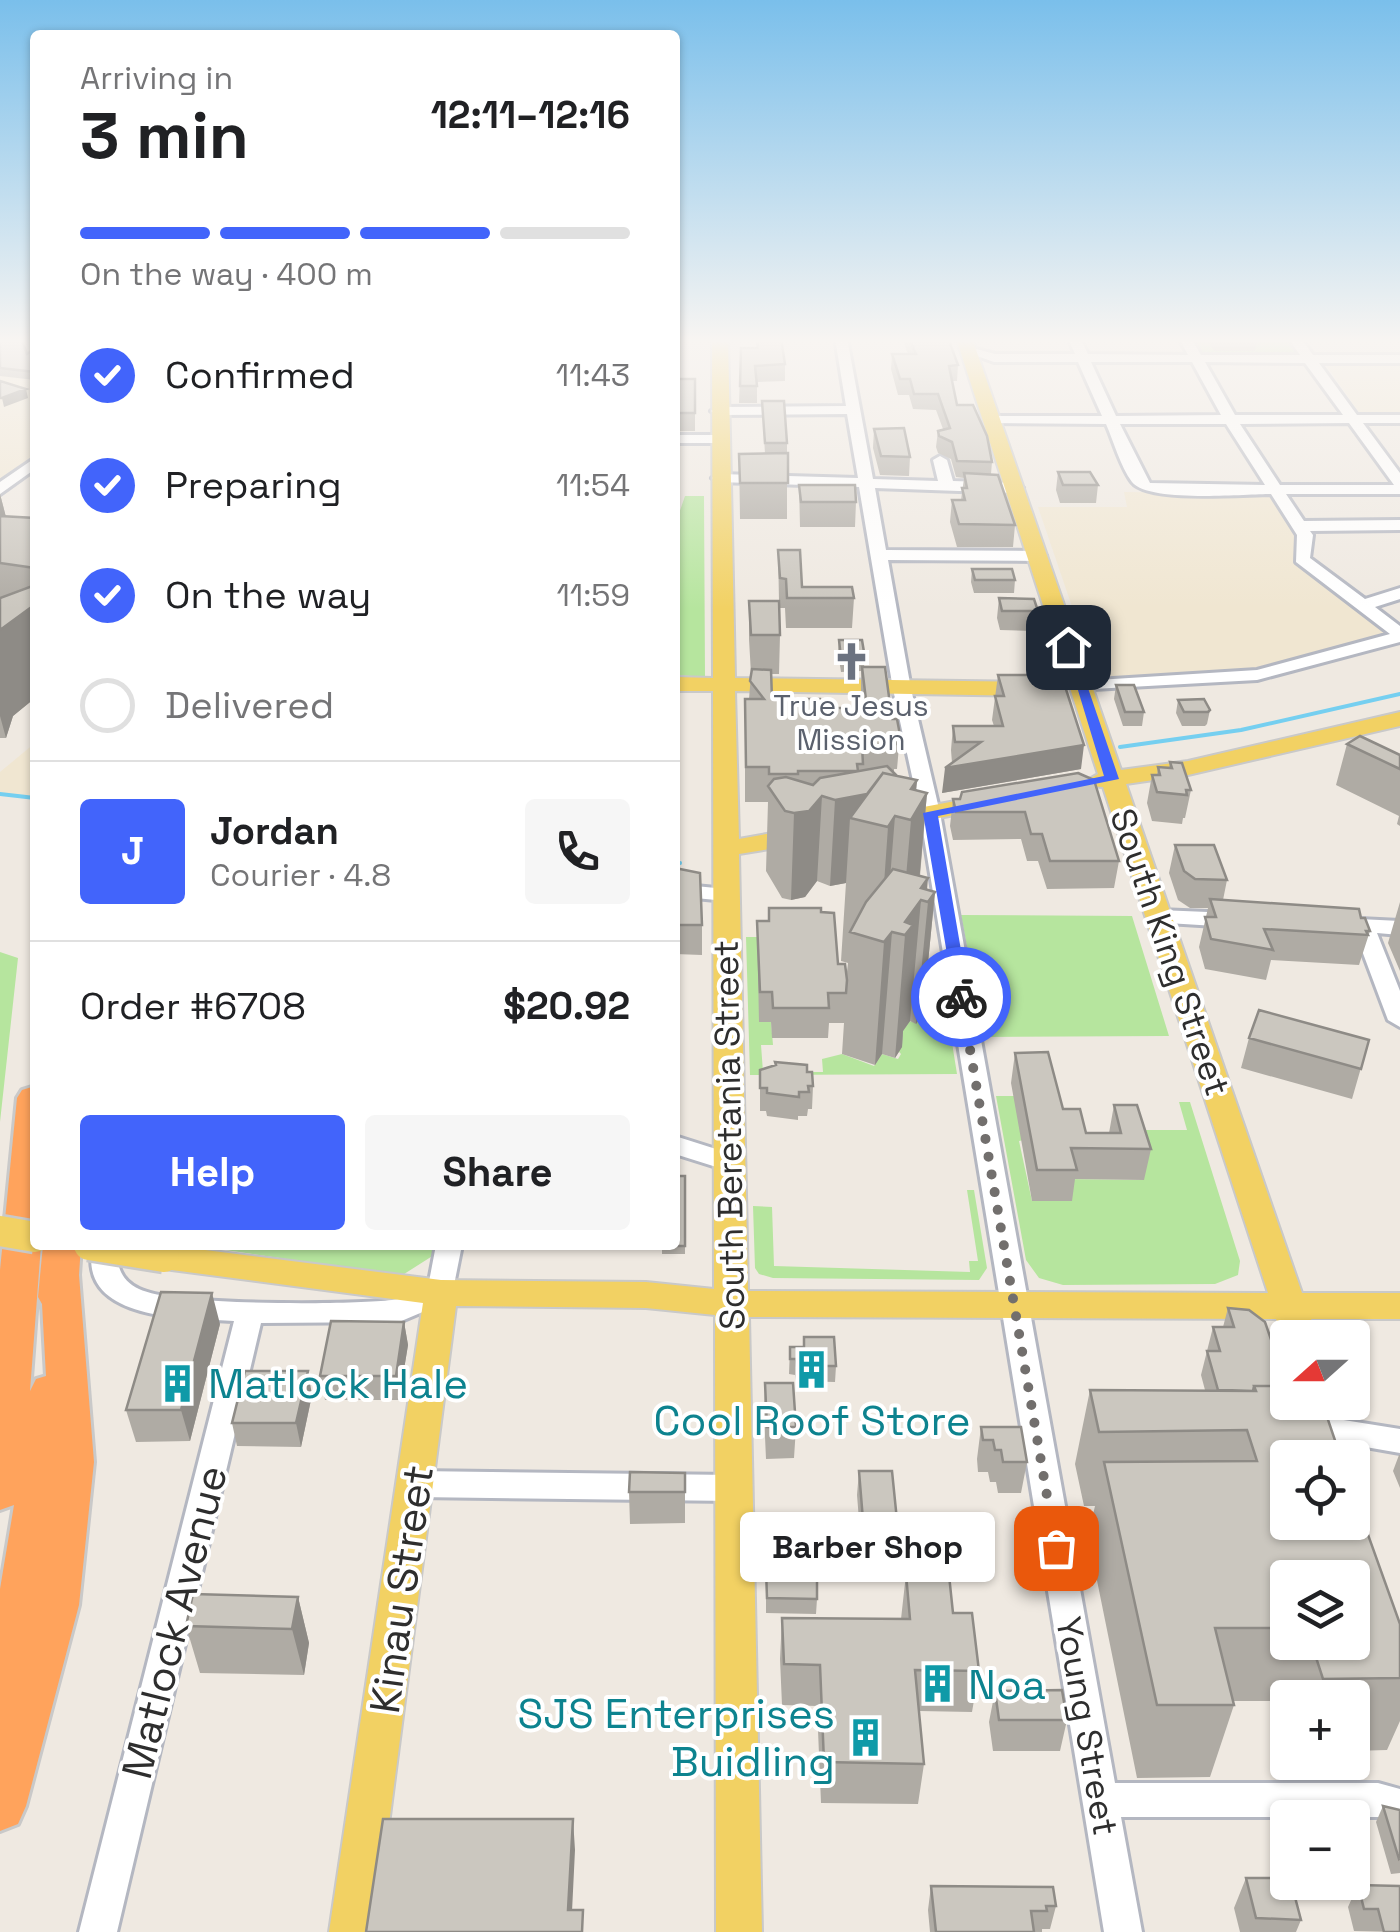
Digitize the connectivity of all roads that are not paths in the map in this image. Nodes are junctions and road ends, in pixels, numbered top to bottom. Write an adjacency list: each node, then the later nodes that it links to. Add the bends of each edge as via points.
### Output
1 (718, 428): 8 (main road, South Beretania Street)
2 (857, 428): 12 (street, Young Street)
3 (995, 428): 15 (main road, South King Street)
4 (1115, 428): 17 (street, via 1145,486)
5 (1236, 428): 17 (street)
6 (1360, 428): 14 (street)
7 (680, 439): 8 (street)
8 (718, 439): 11 (main road, South Beretania Street)
9 (940, 460): 13 (street)
10 (30, 466): 16 (street)
11 (719, 478): 12 (street); 27 (main road, South Beretania Street)
12 (868, 485): 13 (street); 20 (street, Young Street)
13 (947, 486): 15 (street)
14 (1400, 486): 17 (street)
15 (1014, 488): 21 (main road, South King Street)
16 (0, 489)
17 (1276, 489): 18 (street)
18 (1299, 526): 19 (street); 23 (street, via 1306,538 1302,560)
19 (1400, 526)
20 (880, 556): 21 (street); 28 (street, Young Street)
21 (1038, 556): 26 (main road, South King Street)
22 (1400, 593): 23 (street)
23 (1364, 605): 24 (street)
24 (1400, 636): 26 (street, via 1256,675)
25 (680, 684): 27 (main road)
26 (1081, 686): 28 (main road); 31 (main road, South King Street)
27 (723, 688): 28 (main road); 40 (main road, South Beretania Street)
28 (902, 689): 36 (street, Young Street)
29 (1400, 705): 32 (main road)
30 (1400, 719): 32 (main road)
31 (1099, 740): 32 (main road, via 1132,758); 33 (main road, South King Street)
32 (1179, 763): 33 (main road); 37 (main road, via 1140,792)
33 (1112, 779): 34 (main road); 37 (main road, South King Street)
34 (1067, 787)
35 (1006, 799): 36 (main road)
36 (930, 813): 38 (main road); 58 (street, Young Street)
37 (1126, 821): 43 (main road, South King Street)
38 (871, 824)
39 (824, 832): 40 (main road)
40 (726, 849): 42 (main road, South Beretania Street)
41 (680, 890): 42 (street)
42 (726, 895): 51 (main road, South Beretania Street)
43 (1158, 917): 44 (street); 63 (main road, South King Street)
44 (1256, 921)
45 (1311, 924): 46 (street)
46 (1362, 926): 47 (street); 48 (street)
47 (1400, 928)
48 (1400, 1020)
49 (30, 1142): 65 (highway)
50 (680, 1147): 51 (street)
51 (729, 1162): 59 (main road, South Beretania Street)
52 (0, 1231): 53 (main road, bridge)
53 (30, 1236)
54 (105, 1250): 61 (street, via 109,1280 127,1296 155,1305)
55 (448, 1250): 57 (street, Kinau Street)
56 (70, 1255): 57 (main road, bridge); 71 (highway, via 28,1570); 73 (highway, via 72,1462 56,1606)
57 (441, 1294): 59 (main road, via 646,1295); 61 (street, via 399,1311); 68 (main road, Kinau Street)
58 (1014, 1303): 59 (main road); 62 (main road); 72 (street, Young Street)
59 (731, 1304): 69 (main road, South Beretania Street)
60 (1400, 1306): 64 (main road)
61 (250, 1312): 75 (street, Matlock Avenue)
62 (1270, 1320)
63 (1293, 1320)
64 (1307, 1320)
65 (8, 1334): 70 (highway)
66 (1331, 1430): 67 (street)
67 (1400, 1441)
68 (416, 1484): 69 (street); 76 (main road, Kinau Street)
69 (733, 1488): 77 (main road, South Beretania Street)
70 (0, 1491)
71 (0, 1686)
72 (1100, 1800): 74 (street, via 1378,1800); 78 (street, Young Street)
73 (0, 1806)
74 (1400, 1806)
75 (98, 1932)
76 (352, 1932)
77 (739, 1932)
78 (1123, 1932)

